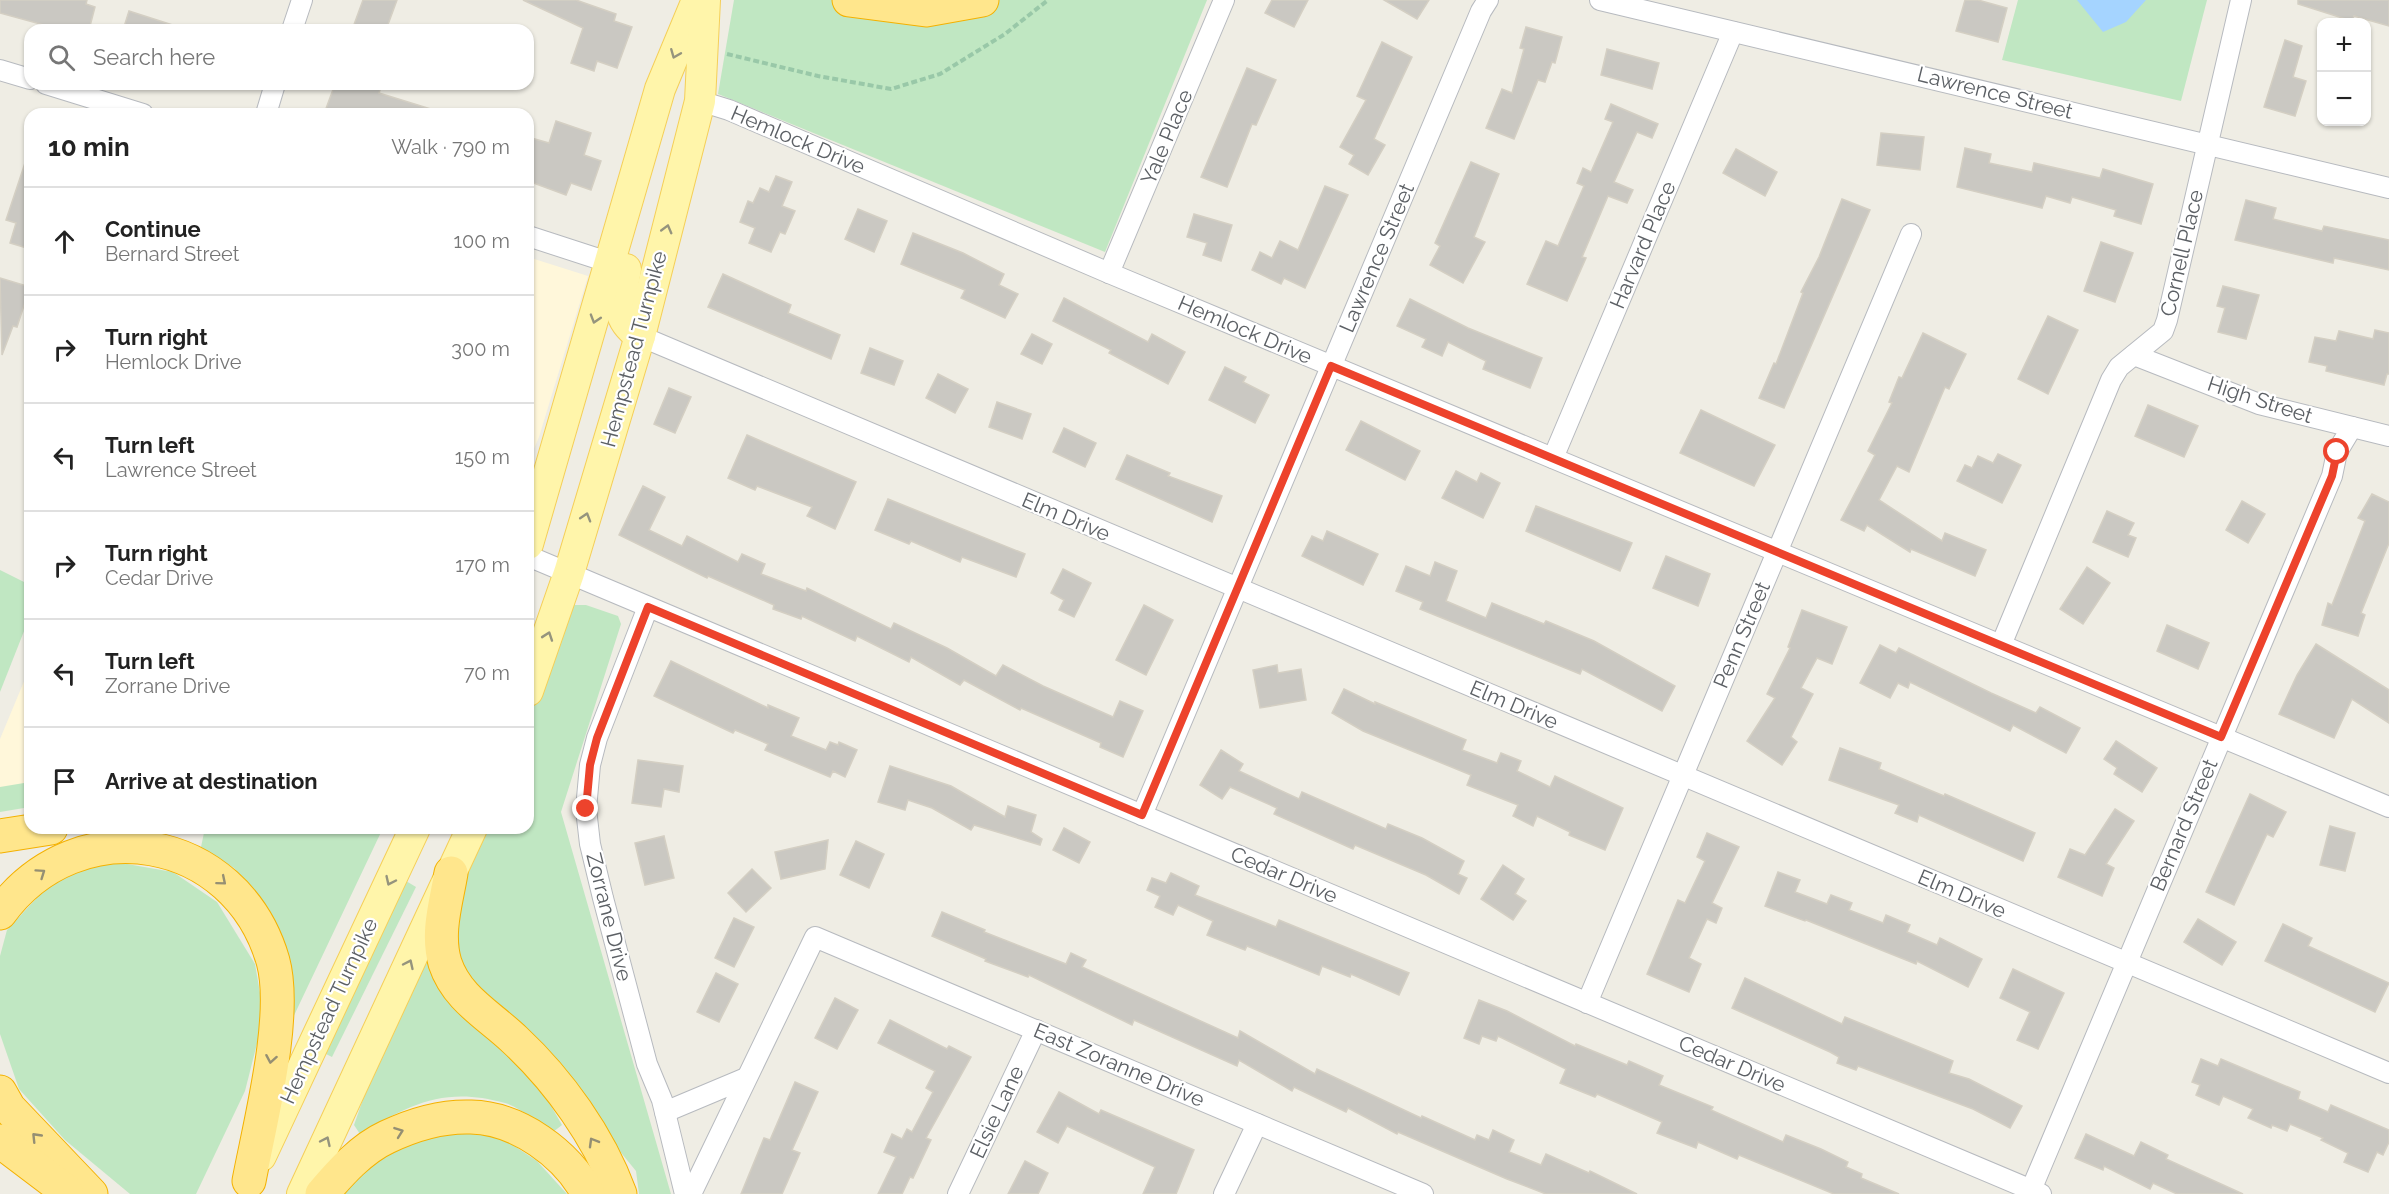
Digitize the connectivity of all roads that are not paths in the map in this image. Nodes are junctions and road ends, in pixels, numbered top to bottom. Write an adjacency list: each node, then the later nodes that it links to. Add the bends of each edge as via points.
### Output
1 (302, 0): 10 (street)
2 (697, 0): 20 (main road, Hempstead Turnpike, one-way to 20, via 660,89)
3 (705, 0): 16 (main road, Hempstead Turnpike)
4 (849, 0): 5 (highway, via 926,10)
5 (982, 0)
6 (1224, 0): 25 (street, Yale Place)
7 (1488, 0): 28 (street, Lawrence Street)
8 (1600, 0): 11 (street, Lawrence Street)
9 (2241, 0): 19 (street, Cornell Place)
10 (294, 24)
11 (1732, 32): 19 (street, Lawrence Street); 31 (street, Harvard Place)
12 (0, 70): 13 (street)
13 (24, 77)
14 (65, 90): 17 (street)
15 (273, 90): 18 (street)
16 (700, 101): 25 (street, Hemlock Drive); 26 (main road, Hempstead Turnpike, one-way to 16)
17 (123, 108)
18 (268, 108)
19 (2207, 145): 21 (street, Lawrence Street); 27 (street, Cornell Place, via 2167,320 2163,331)
20 (644, 150): 24 (main road, Hempstead Turnpike); 26 (main road, via 620,307 626,324)
21 (2389, 188)
22 (1911, 234): 33 (street, Penn Street)
23 (534, 238): 24 (street)
24 (612, 263): 32 (main road, Hempstead Turnpike, one-way to 32)
25 (1109, 273): 28 (street, Hemlock Drive)
26 (640, 336): 35 (main road, Hempstead Turnpike, one-way to 26); 36 (street, Elm Drive)
27 (2134, 355): 29 (street, High Street, via 2259,404); 38 (street, Cornell Place, via 2119,367 2112,380)
28 (1331, 366): 31 (street, Hemlock Drive); 36 (street, Lawrence Street)
29 (2352, 427): 30 (street, High Street); 40 (street, Bernard Street, via 2337,452 2332,476)
30 (2389, 435)
31 (1553, 459): 33 (street, Hemlock Drive)
32 (534, 524)
33 (1777, 552): 38 (street, Hemlock Drive); 41 (street, Penn Street)
34 (534, 558): 35 (street, Cedar Drive)
35 (569, 573): 37 (street, Cedar Drive); 39 (main road, Hempstead Turnpike, one-way to 35)
36 (1238, 589): 41 (street, Elm Drive); 43 (street, Lawrence Street)
37 (648, 607): 43 (street, Cedar Drive); 56 (street, Zorrane Drive, via 597,738 586,809 603,898 647,1064)
38 (2001, 645): 40 (street, Hemlock Drive)
39 (534, 674)
40 (2221, 737): 42 (street, Hemlock Drive); 50 (street, Bernard Street)
41 (1683, 776): 50 (street, Elm Drive); 51 (street, Penn Street)
42 (2389, 807)
43 (1142, 815): 51 (street, Cedar Drive)
44 (24, 832): 47 (highway)
45 (412, 834): 59 (main road, Hempstead Turnpike, one-way to 59)
46 (469, 834): 48 (main road)
47 (0, 836)
48 (451, 873): 63 (main road, one-way to 48); 66 (highway, one-way to 48, via 614,1177 565,1097 514,1038 457,989 446,963 440,932)
49 (0, 913): 59 (highway, one-way to 59, via 13,895 44,870 79,852 109,847 181,855 221,879 240,898 262,935 273,962 278,991 277,1024)
50 (2126, 963): 53 (street, Elm Drive); 60 (street, Bernard Street)
51 (1587, 1003): 60 (street, Cedar Drive)
52 (1036, 1030): 54 (street, East Zoranne Drive, via 815,937); 57 (street, East Zoranne Drive); 69 (street, Elsie Lane)
53 (2389, 1073)
54 (746, 1078): 56 (street); 68 (street)
55 (0, 1092): 62 (highway, one-way to 55, via 9,1108)
56 (665, 1112): 67 (street, Zorrane Drive)
57 (1257, 1124): 70 (street); 71 (street, East Zoranne Drive)
58 (0, 1141): 61 (highway)
59 (246, 1187)
60 (2036, 1192)
61 (70, 1194)
62 (91, 1194)
63 (302, 1194)
64 (322, 1194): 65 (highway, one-way to 65, via 345,1168 385,1137 427,1122 472,1117 513,1126 554,1151 579,1177)
65 (588, 1194)
66 (620, 1194)
67 (685, 1194)
68 (691, 1194)
69 (958, 1194)
70 (1224, 1194)
71 (1423, 1194)

